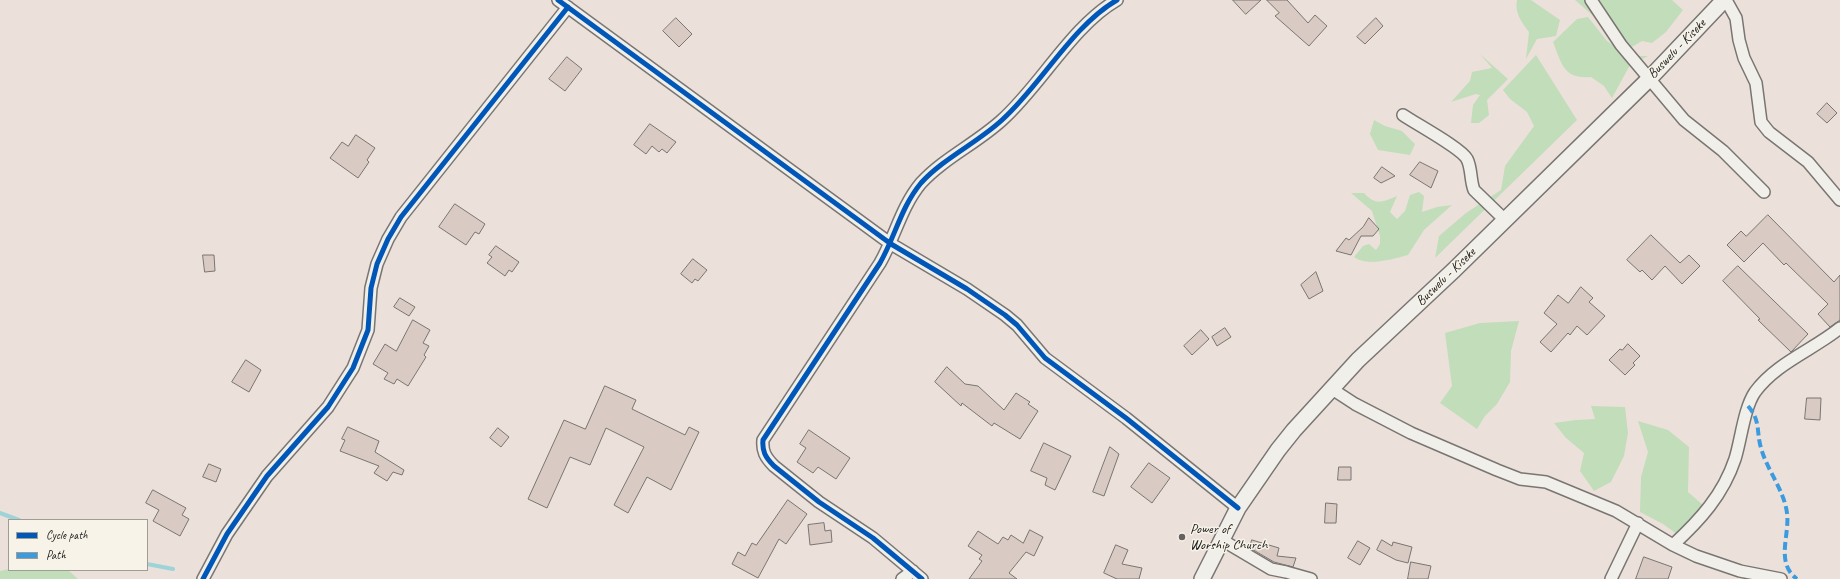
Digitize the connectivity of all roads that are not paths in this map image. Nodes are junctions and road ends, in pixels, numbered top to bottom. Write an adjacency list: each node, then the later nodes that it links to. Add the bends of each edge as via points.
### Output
1 (558, 0): 5 (street)
2 (1116, 0): 11 (street, via 1077,34 1003,120 940,166 922,183 898,220)
3 (1591, 0): 6 (street, via 1621,45)
4 (1725, 0): 6 (main road, Buswelu - Kiseke); 9 (street, via 1736,18 1744,58 1756,83 1761,122 1768,132 1808,162)
5 (568, 7): 11 (street); 19 (street, via 394,228 377,264 371,288 368,330 353,368 328,407 267,476 227,534)
6 (1649, 79): 8 (street, via 1684,120 1723,151); 10 (main road, Buswelu - Kiseke)
7 (1403, 115): 10 (street, via 1464,154 1470,167 1474,190)
8 (1764, 192)
9 (1840, 200)
10 (1505, 220): 13 (main road, Buswelu - Kiseke)
11 (891, 244): 14 (street, via 1005,315 1045,358 1126,418); 18 (street, via 763,440 762,450 768,460 797,485 873,538)
12 (1840, 328): 17 (street, via 1777,370 1754,393 1748,406 1735,459 1721,491 1697,522)
13 (1332, 388): 14 (main road, Buswelu - Kiseke, via 1278,450); 15 (street, via 1376,415 1425,439 1510,476 1546,482 1583,496)
14 (1238, 508): 16 (main road, Buswelu - Kiseke)
15 (1638, 523): 17 (street); 24 (street)
16 (1222, 540): 22 (main road, Buswelu - Kiseke); 23 (street, via 1271,569)
17 (1673, 545): 25 (street, via 1725,566)
18 (912, 572): 20 (street); 21 (street)
19 (202, 579)
20 (902, 579)
21 (922, 579)
22 (1202, 579)
23 (1311, 579)
24 (1611, 579)
25 (1781, 579)

